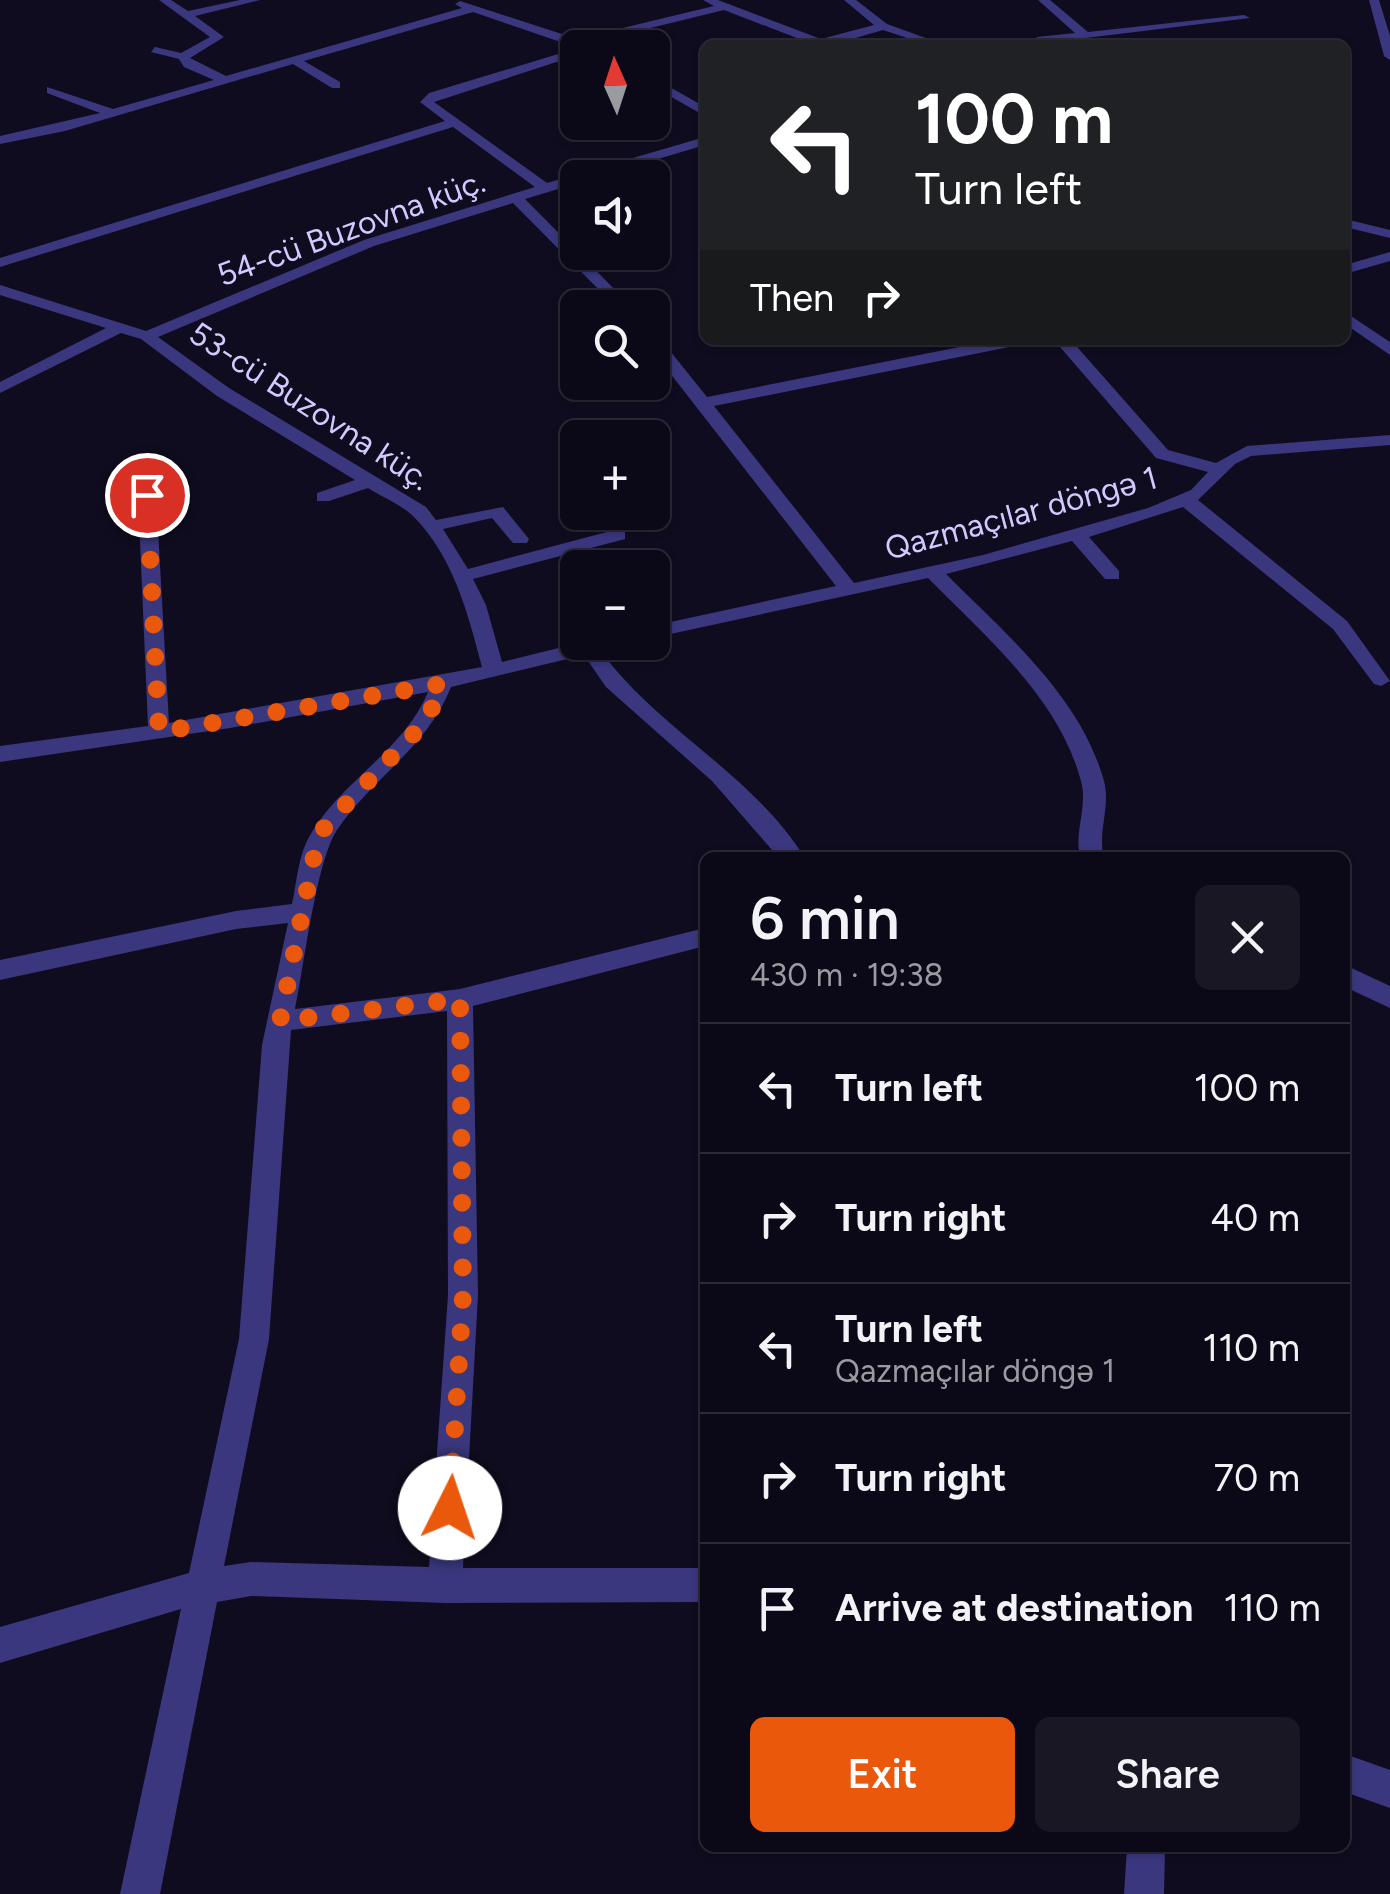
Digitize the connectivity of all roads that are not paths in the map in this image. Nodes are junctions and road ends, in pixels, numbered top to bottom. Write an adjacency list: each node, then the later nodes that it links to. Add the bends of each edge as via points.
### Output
1 (164, 0): 11 (street)
2 (254, 0): 11 (street)
3 (446, 0): 10 (street)
4 (708, 0): 9 (street)
5 (849, 0): 13 (street)
6 (1043, 0): 15 (street)
7 (1375, 1): 8 (street); 23 (street)
8 (1390, 3)
9 (724, 7): 14 (street); 17 (street)
10 (474, 8): 16 (street); 25 (street)
11 (187, 15): 24 (street, via 219,38)
12 (1244, 18): 15 (street)
13 (884, 26): 18 (street); 19 (street)
14 (642, 30)
15 (1084, 36): 20 (street)
16 (560, 39)
17 (811, 40)
18 (836, 40)
19 (925, 40)
20 (1037, 40)
21 (155, 50): 24 (street)
22 (560, 54): 32 (street, via 428,99)
23 (1390, 56)
24 (182, 58): 26 (street)
25 (294, 60): 26 (street); 27 (street)
26 (221, 78): 31 (street)
27 (336, 85)
28 (51, 90): 31 (street)
29 (670, 92): 30 (street)
30 (700, 109)
31 (110, 112): 33 (street)
32 (454, 122): 37 (street); 42 (street)
33 (0, 140)
34 (700, 143): 35 (street, 54-cü Buzovna küç.)
35 (642, 160)
36 (560, 183): 37 (street, 54-cü Buzovna küç.)
37 (544, 187): 38 (street, 54-cü Buzovna küç.)
38 (514, 197): 45 (street); 48 (street, 54-cü Buzovna küç., via 369,244)
39 (1350, 224): 40 (street)
40 (1390, 234)
41 (1390, 256): 43 (street)
42 (0, 264)
43 (1350, 268)
44 (0, 290): 47 (street, 53-cü Buzovna küç.)
45 (608, 290)
46 (1350, 320): 51 (street)
47 (121, 327): 48 (street, 53-cü Buzovna küç.); 53 (street)
48 (147, 336): 57 (street, 53-cü Buzovna küç., via 224,392)
49 (969, 345): 54 (street, via 898,372)
50 (1066, 345): 56 (street, via 1162,454)
51 (1390, 350)
52 (670, 361): 54 (street)
53 (0, 388)
54 (704, 403): 68 (street)
55 (1390, 440): 56 (street, Qazmaçılar döngə 1, via 1259,448 1236,455)
56 (1221, 470): 60 (street, Qazmaçılar döngə 1)
57 (372, 480): 59 (street); 61 (street, 53-cü Buzovna küç.)
58 (147, 495): 75 (street)
59 (323, 497)
60 (1187, 501): 62 (street, Qazmaçılar döngə 1); 73 (street, via 1340,625)
61 (434, 526): 64 (street, via 496,510); 67 (street, 53-cü Buzovna küç.)
62 (1077, 534): 65 (street, Qazmaçılar döngə 1); 66 (street)
63 (618, 535): 67 (street)
64 (520, 539)
65 (933, 572): 68 (street, Qazmaçılar döngə 1); 78 (street, via 1066,723 1093,781 1094,815 1086,830)
66 (1112, 575)
67 (462, 576): 72 (street, 53-cü Buzovna küç.)
68 (850, 591): 69 (street, Qazmaçılar döngə 1)
69 (670, 628)
70 (560, 655): 72 (street)
71 (605, 660): 77 (street, via 613,682 720,776)
72 (494, 672): 74 (street)
73 (1381, 679)
74 (442, 684): 75 (street); 79 (street, via 427,720 325,826)
75 (159, 732): 76 (street)
76 (0, 754)
77 (788, 852)
78 (1091, 852)
79 (303, 912): 81 (street); 85 (street)
80 (700, 938): 84 (street)
81 (0, 970)
82 (1350, 978): 83 (street)
83 (1390, 998)
84 (460, 999): 85 (street); 88 (street, via 463,1295)
85 (280, 1021): 86 (street, via 254,1339)
86 (203, 1585): 88 (street, via 300,1578); 89 (street); 93 (street)
87 (700, 1585): 88 (street)
88 (445, 1586)
89 (0, 1645)
90 (1350, 1775): 91 (street)
91 (1390, 1790)
92 (1146, 1852): 94 (street)
93 (140, 1894)
94 (1144, 1894)

